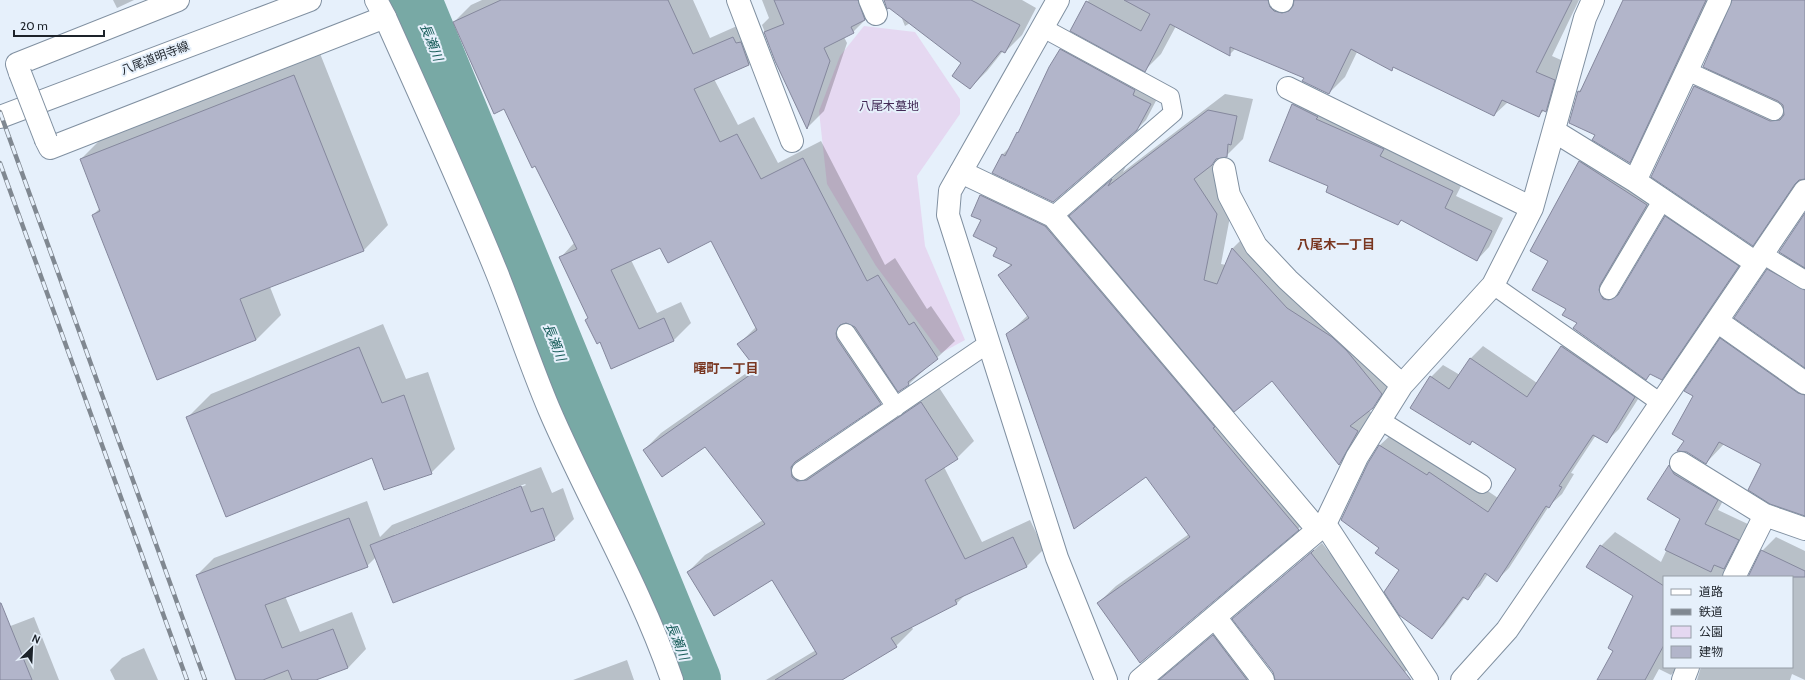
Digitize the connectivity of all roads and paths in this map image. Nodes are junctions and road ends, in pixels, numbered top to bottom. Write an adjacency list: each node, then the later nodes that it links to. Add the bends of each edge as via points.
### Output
1 (178, 0): 7 (street, bridge, via 17,64 50,148)
2 (310, 0): 12 (street, 八尾道明寺線)
3 (738, 0): 14 (street)
4 (1058, 0): 8 (street)
5 (1593, 0): 13 (street, via 1585,18)
6 (1720, 0): 9 (street)
7 (381, 8): 43 (street, via 494,267 549,410 616,549)
8 (1043, 28): 16 (street); 21 (lane, via 1170,97 1174,113)
9 (1687, 71): 11 (lane); 17 (street)
10 (1288, 88): 20 (street)
11 (1774, 112)
12 (0, 117)
13 (1554, 131): 17 (street); 20 (street)
14 (792, 141)
15 (1224, 169): 30 (street, via 1229,195 1256,246 1288,280)
16 (960, 172): 21 (street); 28 (street, via 950,191 948,215)
17 (1636, 181): 19 (street)
18 (1805, 191): 22 (street)
19 (1662, 200): 22 (street); 25 (lane)
20 (1532, 208): 24 (street)
21 (1053, 216): 38 (street)
22 (1759, 259): 23 (lane); 26 (street)
23 (1805, 280)
24 (1493, 285): 30 (street); 31 (lane)
25 (1609, 290)
26 (1717, 321): 29 (street); 31 (street)
27 (846, 333): 32 (lane)
28 (989, 343): 32 (lane); 44 (street, via 1057,558)
29 (1805, 383)
30 (1402, 385): 33 (street)
31 (1661, 403): 48 (street, via 1507,630)
32 (896, 407): 35 (lane)
33 (1380, 420): 36 (lane); 38 (street, via 1357,457)
34 (1681, 463): 37 (street)
35 (801, 471)
36 (1482, 484)
37 (1765, 515): 39 (street); 40 (street)
38 (1322, 527): 41 (street); 47 (street)
39 (1805, 529)
40 (1734, 576)
41 (1215, 617): 45 (street); 46 (street)
42 (1688, 668): 49 (street)
43 (672, 680)
44 (1106, 680)
45 (1140, 680)
46 (1263, 680)
47 (1427, 680)
48 (1462, 680)
49 (1683, 680)

